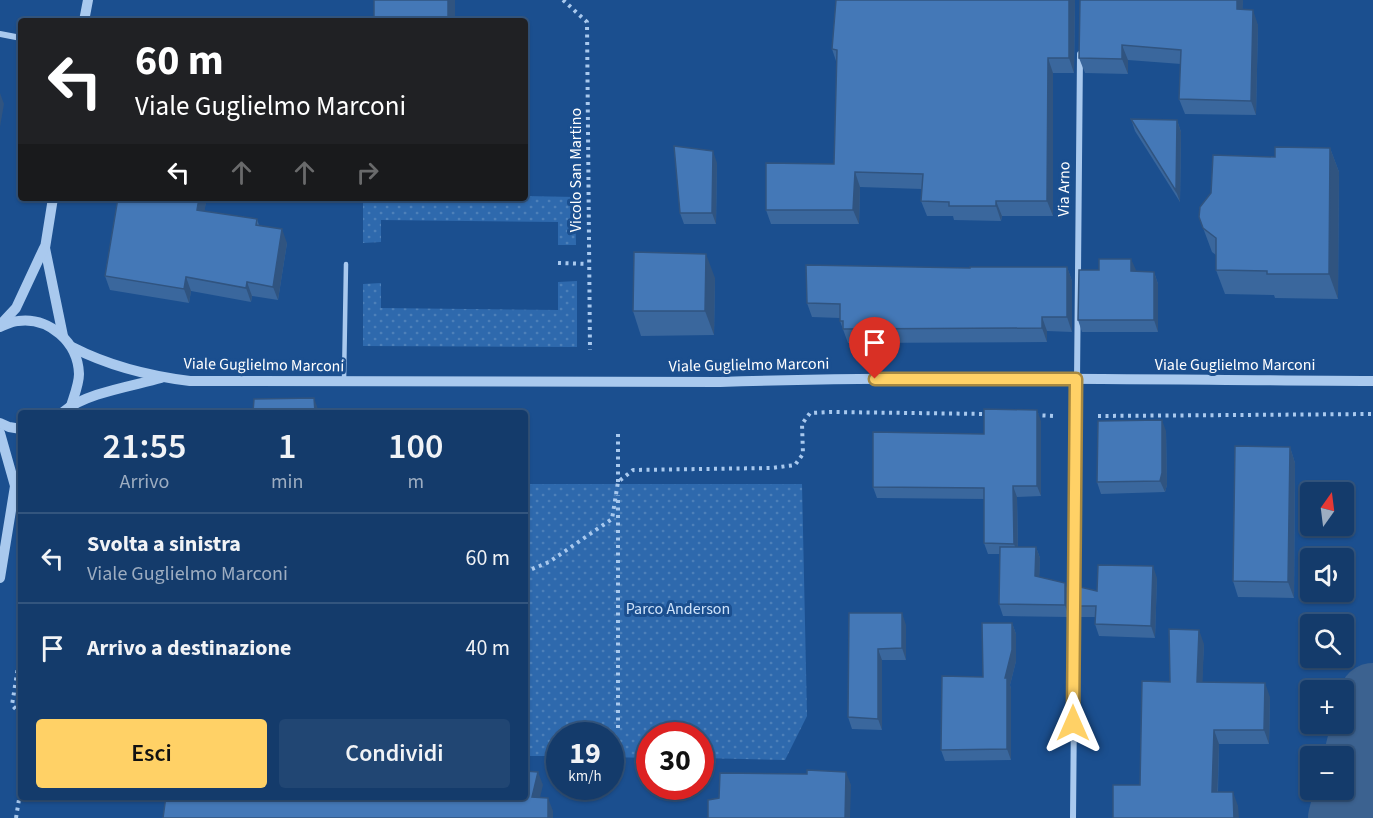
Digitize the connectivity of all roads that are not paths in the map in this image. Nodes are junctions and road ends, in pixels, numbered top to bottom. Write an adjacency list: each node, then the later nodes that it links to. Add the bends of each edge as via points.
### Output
1 (88, 0): 2 (street)
2 (85, 18)
3 (0, 34): 4 (street)
4 (18, 37)
5 (1080, 47): 13 (street, Via Arno)
6 (53, 201): 7 (street)
7 (45, 248): 9 (street, via 16,308); 10 (street)
8 (346, 264): 14 (lane)
9 (0, 326): 10 (street, via 17,321 37,322)
10 (63, 336): 11 (street)
11 (72, 347): 12 (street, Viale Guglielmo Marconi, via 98,360); 16 (street, via 79,374)
12 (162, 377): 14 (street, Viale Guglielmo Marconi, via 190,381); 16 (street)
13 (1076, 379): 14 (street, Viale Guglielmo Marconi); 15 (street, Viale Guglielmo Marconi); 24 (street, Via Arno)
14 (344, 381)
15 (1373, 381)
16 (67, 409)
17 (0, 423): 18 (street)
18 (18, 428)
19 (0, 434): 21 (street)
20 (18, 480): 21 (street)
21 (15, 486): 22 (street)
22 (4, 526): 23 (street)
23 (0, 578)
24 (1073, 818)

